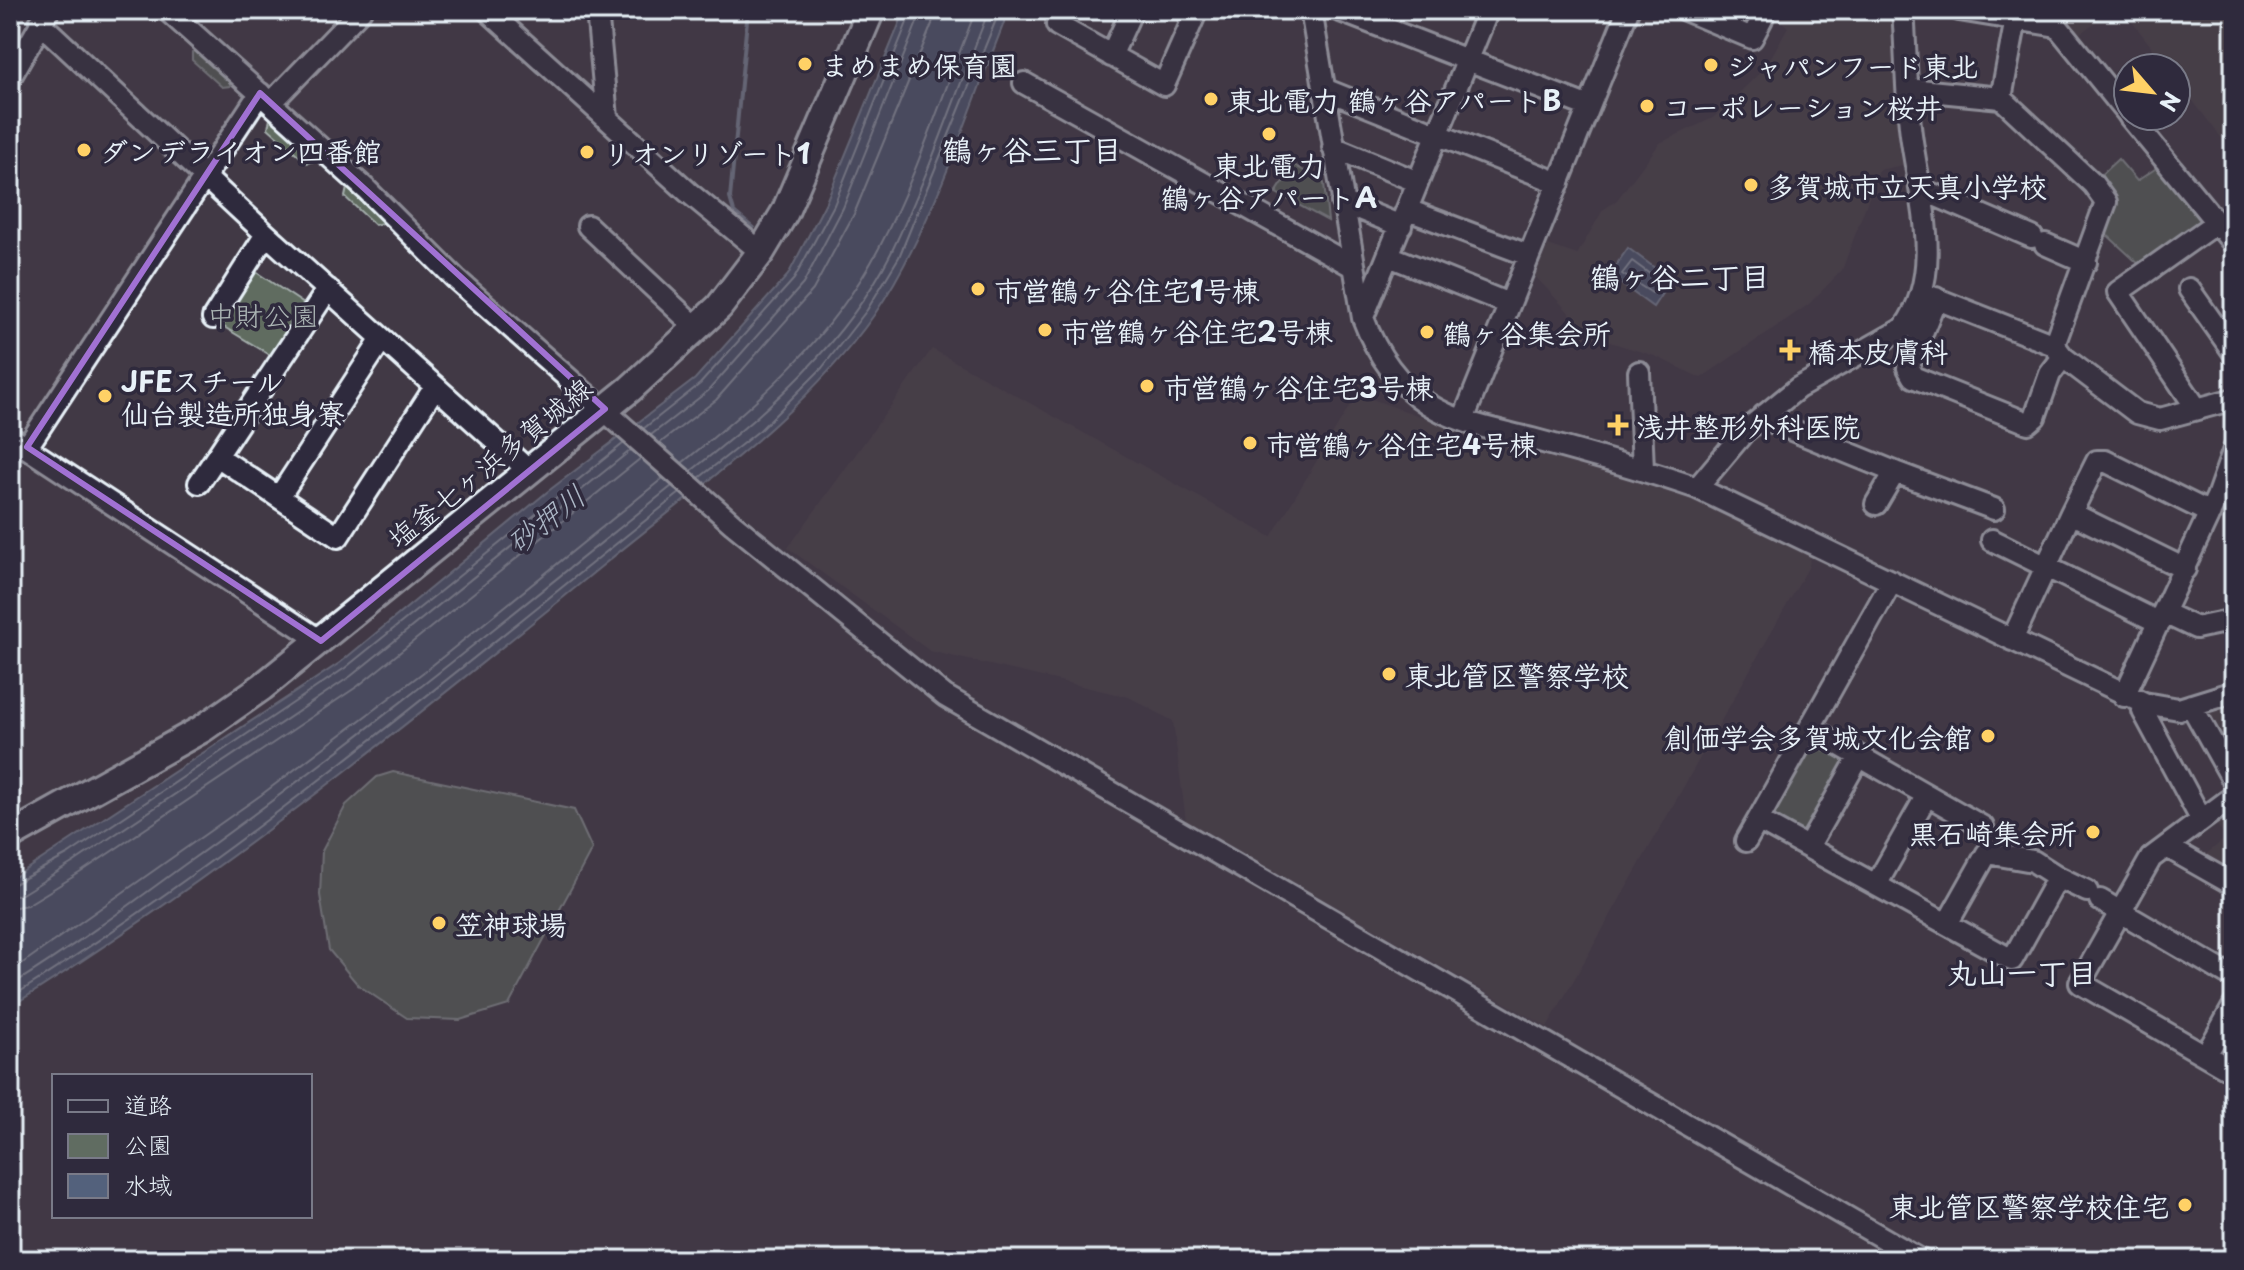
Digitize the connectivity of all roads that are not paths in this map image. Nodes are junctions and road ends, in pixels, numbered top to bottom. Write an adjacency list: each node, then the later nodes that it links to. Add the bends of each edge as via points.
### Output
1 (167, 10): 26 (street)
2 (361, 10): 26 (street)
3 (487, 10): 29 (street)
4 (597, 10): 29 (street)
5 (871, 10): 43 (main road, 塩釜七ヶ浜多賀城線, via 806,167)
6 (1064, 10): 19 (street, via 1057,25)
7 (1132, 10): 19 (street)
8 (1197, 10): 19 (street, via 1164,85)
9 (1311, 10): 23 (street)
10 (1338, 10): 20 (street)
11 (1488, 10): 20 (street)
12 (1628, 10): 28 (street)
13 (1685, 10): 18 (street, via 1752,38)
14 (1903, 10): 24 (street)
15 (1959, 10): 16 (street)
16 (2014, 14): 25 (street, via 2057,26); 27 (street)
17 (44, 16): 21 (street); 33 (street)
18 (1762, 19)
19 (1111, 56)
20 (1469, 60): 28 (street); 31 (street)
21 (10, 78)
22 (1024, 83): 47 (street)
23 (1324, 89): 31 (street); 32 (street)
24 (1909, 89): 27 (street); 36 (street, via 1916,170)
25 (2112, 94)
26 (266, 98): 33 (street); 62 (street, via 456,279)
27 (2001, 98): 46 (street, via 2106,202)
28 (1589, 107): 35 (street)
29 (607, 118): 43 (street)
30 (2143, 132): 39 (street)
31 (1439, 136): 34 (street); 35 (street)
32 (1333, 147): 34 (street); 37 (street)
33 (205, 174): 41 (street); 65 (street)
34 (1418, 182): 38 (street)
35 (1559, 183): 44 (street)
36 (1923, 190): 46 (street); 50 (street)
37 (1342, 202): 38 (street); 47 (street)
38 (1404, 218): 44 (street); 45 (street)
39 (2217, 222): 42 (street); 61 (street, via 2118,292)
40 (588, 226): 54 (street)
41 (266, 234): 48 (street); 52 (street)
42 (2234, 244)
43 (761, 252): 54 (main road, 塩釜七ヶ浜多賀城線)
44 (1528, 255): 51 (street)
45 (1389, 256): 51 (street); 53 (street)
46 (2086, 262): 56 (street)
47 (1354, 267): 53 (street)
48 (328, 289): 55 (street); 67 (street)
49 (2189, 289): 57 (street)
50 (1929, 295): 56 (street); 56 (street, via 1908,368 1913,377 2028,423 2035,417); 63 (street, via 1904,328 1798,388)
51 (1509, 304): 64 (street)
52 (213, 318)
53 (1363, 318): 64 (street, via 1373,345 1397,378 1429,404)
54 (698, 329): 62 (main road, 塩釜七ヶ浜多賀城線)
55 (382, 339): 59 (street); 73 (street)
56 (2058, 351): 61 (street, via 2137,413 2160,419)
57 (2234, 353)
58 (1639, 372): 69 (street)
59 (435, 387): 68 (street); 73 (street, via 338,537)
60 (2234, 399): 61 (street)
61 (2197, 409)
62 (611, 415): 68 (main road, 塩釜七ヶ浜多賀城線); 111 (street, via 945,696)
63 (1764, 415): 70 (street); 72 (street)
64 (1463, 420): 69 (street)
65 (18, 442): 85 (street)
66 (2233, 453): 77 (street)
67 (217, 456): 71 (street); 73 (street)
68 (527, 469): 85 (main road, 塩釜七ヶ浜多賀城線)
69 (1643, 470): 72 (street)
70 (1895, 472): 74 (street); 75 (street)
71 (199, 483)
72 (1697, 488): 81 (street)
73 (279, 497)
74 (1876, 504)
75 (1994, 509)
76 (2071, 513): 77 (street, via 2097,461 2105,461); 79 (street); 80 (street)
77 (2210, 513): 80 (street)
78 (1992, 540): 79 (street)
79 (2046, 568): 82 (street); 84 (street)
80 (2185, 569): 82 (street)
81 (1892, 581): 84 (street); 90 (street)
82 (2162, 618): 83 (street, via 2196,628); 87 (street)
83 (2234, 620)
84 (2012, 640): 87 (street)
85 (321, 641): 98 (main road, 塩釜七ヶ浜多賀城線, via 202,729)
86 (2234, 692): 89 (street)
87 (2124, 696): 88 (street)
88 (2144, 703): 89 (street, via 2179,709); 95 (street, via 2143,711)
89 (2191, 705): 92 (street)
90 (1810, 728): 91 (street); 96 (street)
91 (1859, 757): 93 (street); 100 (street)
92 (2234, 782)
93 (1927, 795): 97 (street); 103 (street)
94 (2234, 796): 95 (street)
95 (2201, 819): 101 (street)
96 (1758, 820): 99 (street); 100 (street)
97 (1983, 827)
98 (10, 836)
99 (1746, 841)
100 (1808, 847): 103 (street)
101 (2167, 847): 104 (street); 105 (street, via 2151,858)
102 (2058, 877): 105 (street); 106 (street, via 2033,861 1987,853); 106 (street, via 2012,960)
103 (1876, 885): 106 (street)
104 (2234, 885)
105 (2121, 912): 107 (street); 109 (street, via 2080,983)
106 (1947, 924)
107 (2234, 978)
108 (2234, 1005): 109 (street)
109 (2206, 1055): 110 (street)
110 (2234, 1072)
111 (1921, 1260)

